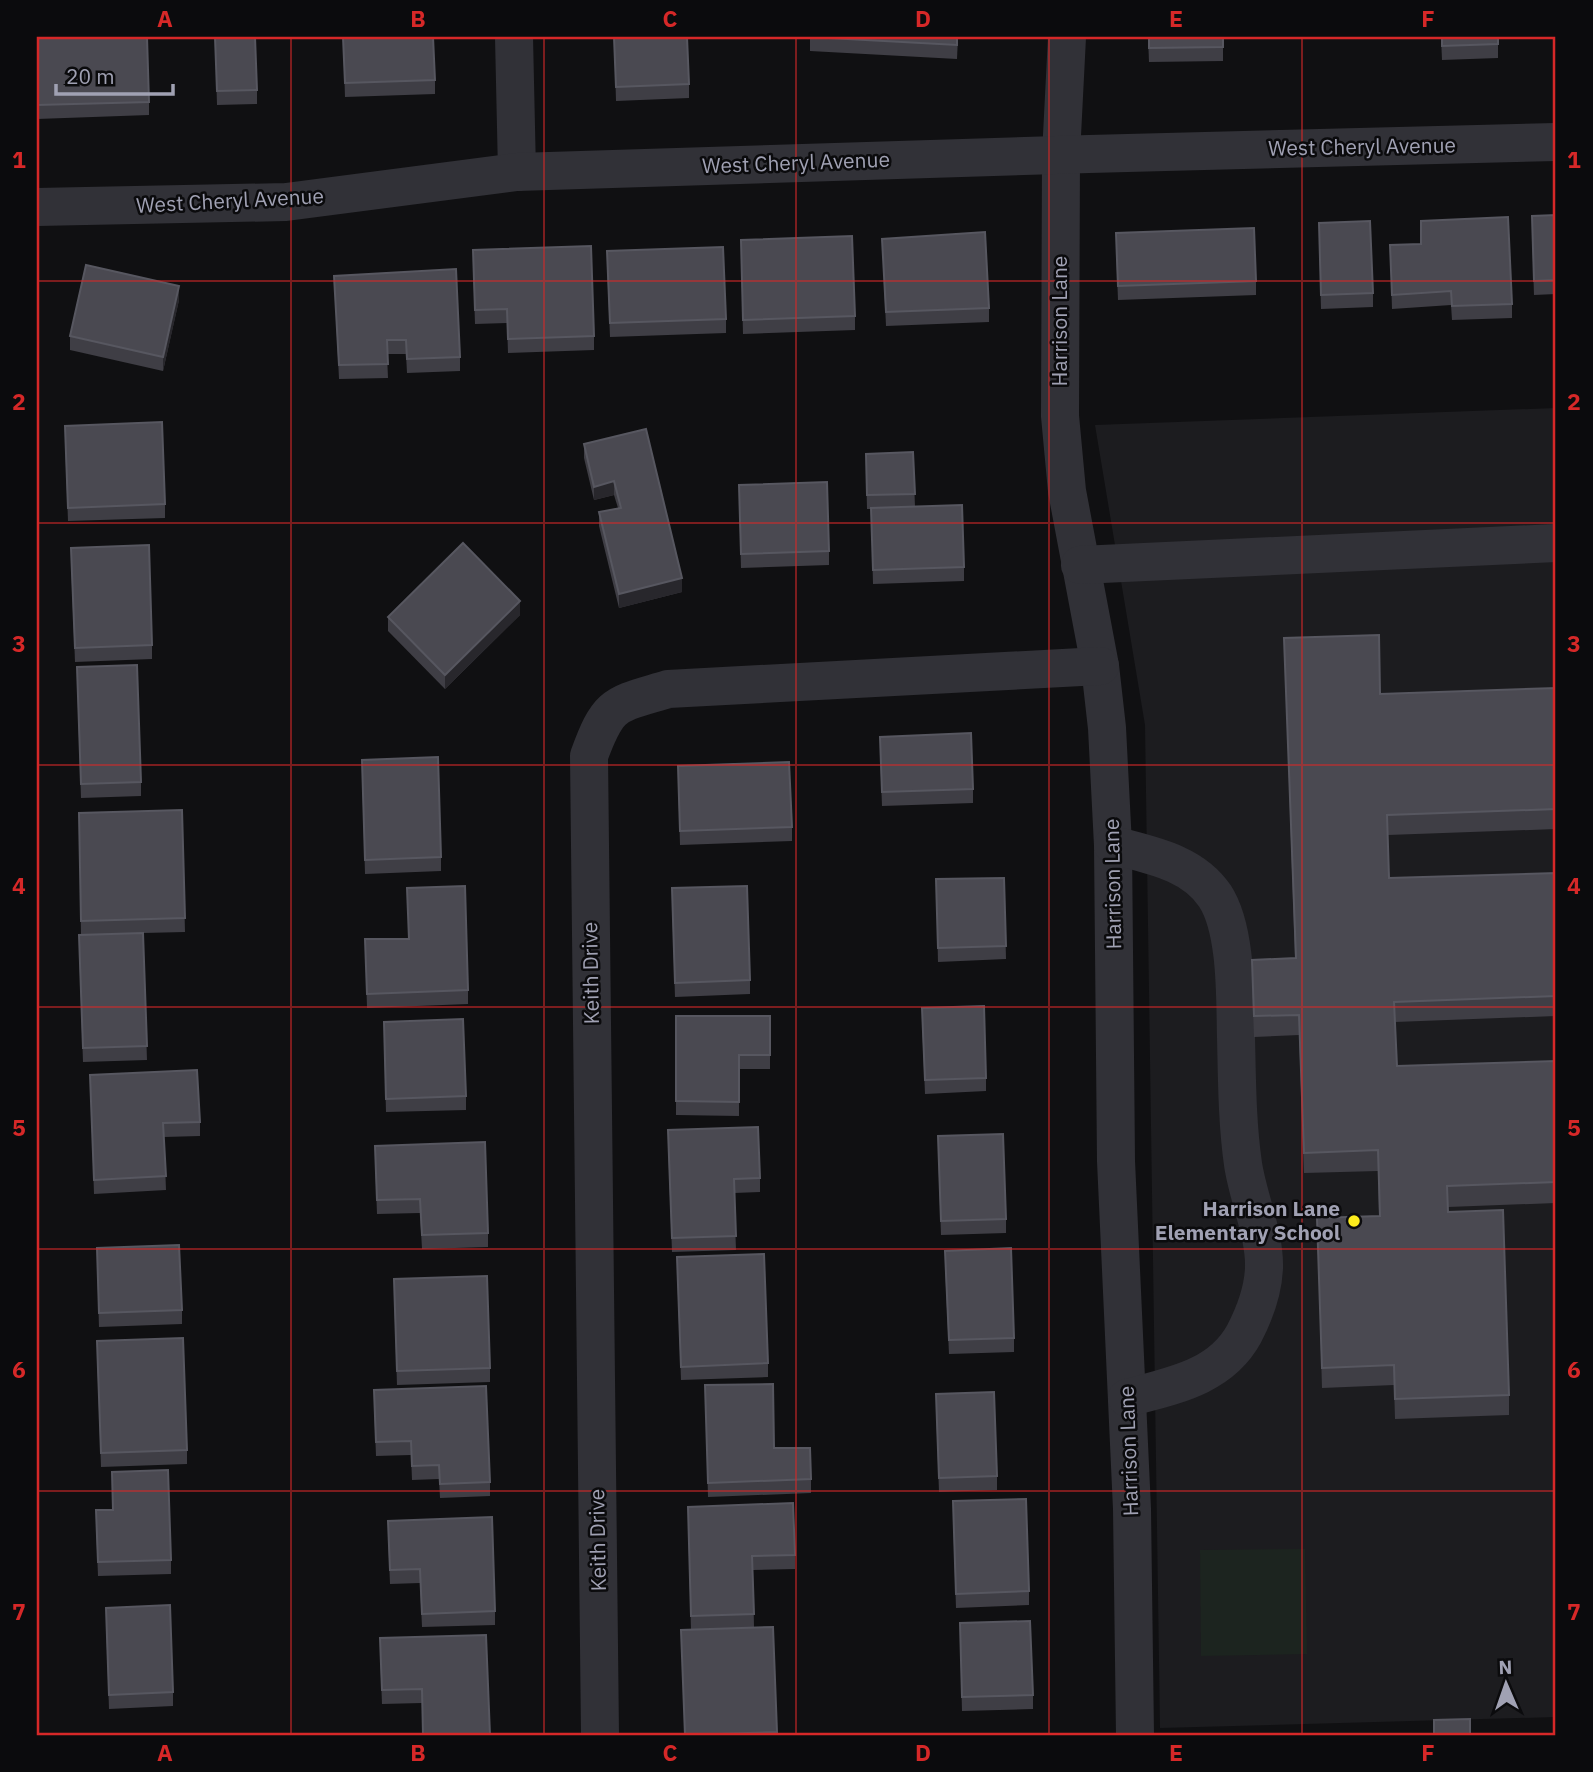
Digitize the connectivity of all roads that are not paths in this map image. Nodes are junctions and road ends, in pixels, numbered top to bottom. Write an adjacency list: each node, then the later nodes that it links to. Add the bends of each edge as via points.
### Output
1 (514, 37): 5 (street)
2 (1067, 37): 4 (street, Harrison Lane)
3 (1556, 142): 4 (street, West Cheryl Avenue)
4 (1061, 155): 5 (street, West Cheryl Avenue); 8 (street, Harrison Lane, via 1060,416)
5 (517, 172): 6 (street, West Cheryl Avenue, via 286,202)
6 (37, 207)
7 (1556, 543): 8 (street)
8 (1080, 565): 9 (street, Harrison Lane)
9 (1100, 666): 10 (street, Harrison Lane); 12 (street, Keith Drive, via 668,689 620,703 601,722 589,755)
10 (1113, 845): 11 (street, Harrison Lane, via 1116,1161); 11 (street, via 1161,857 1194,874 1215,897 1229,935 1243,1165 1264,1267 1259,1302 1242,1337 1222,1362 1192,1381)
11 (1127, 1398): 13 (street, Harrison Lane)
12 (600, 1735)
13 (1135, 1735)

